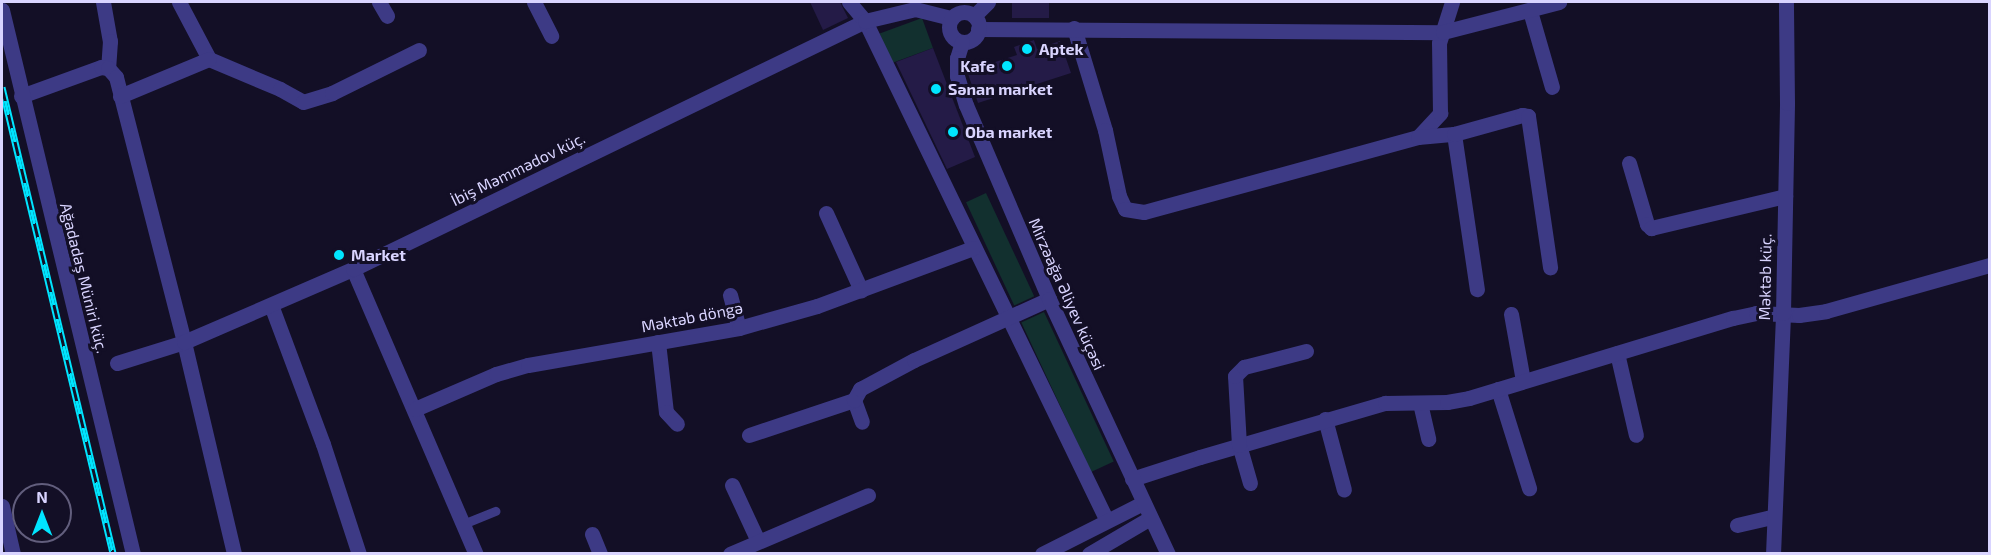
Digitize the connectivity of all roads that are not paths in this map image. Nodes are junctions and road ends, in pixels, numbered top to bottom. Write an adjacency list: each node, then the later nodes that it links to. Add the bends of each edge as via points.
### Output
1 (103, 2): 23 (street, via 110,41)
2 (179, 2): 22 (street)
3 (379, 2): 13 (street)
4 (534, 2): 19 (street)
5 (849, 2): 15 (street)
6 (988, 2): 16 (street)
7 (1452, 2): 18 (street)
8 (1559, 2): 12 (street)
9 (1786, 2): 30 (street, Məktəb küç.)
10 (926, 6): 14 (street); 15 (street, İbiş Məmmədov küç.)
11 (2, 10): 25 (street, Ağadadaş Müniri küç.)
12 (1530, 11): 18 (street); 24 (street)
13 (387, 16)
14 (952, 18): 16 (street, via 965,12); 20 (street, via 949,31)
15 (865, 21): 32 (street); 35 (street, İbiş Məmmədov küç.)
16 (976, 23): 17 (street); 20 (street, via 975,37)
17 (1074, 28): 18 (street); 28 (street, via 1106,130 1119,196 1125,209 1132,212 1157,210)
18 (1443, 32): 28 (street, via 1438,56 1440,112)
19 (551, 36)
20 (962, 42): 39 (street, Mirzəağa Əliyev küçəsi, via 957,66 960,88)
21 (419, 50): 22 (street, via 332,93 303,102)
22 (209, 59): 26 (street)
23 (108, 68): 25 (street, via 94,69); 26 (street, via 116,77)
24 (1552, 87)
25 (21, 96): 79 (street, Ağadadaş Müniri küç.)
26 (120, 96): 45 (street)
27 (1454, 134): 28 (street); 34 (street, via 1528,116); 36 (street)
28 (1418, 137)
29 (1629, 163): 30 (street, via 1651,228)
30 (1785, 196): 41 (street, Məktəb küç.)
31 (826, 213): 37 (street)
32 (973, 248): 37 (street, Məktəb döngə); 43 (street)
33 (1989, 265): 41 (street, via 1826,311)
34 (1550, 267)
35 (353, 269): 40 (street, İbiş Məmmədov küç.); 54 (street)
36 (1477, 289)
37 (861, 290): 44 (street, Məktəb döngə)
38 (730, 296): 44 (street)
39 (1049, 299): 43 (street); 62 (street, Mirzəağa Əliyev küçəsi)
40 (271, 305): 45 (street, İbiş Məmmədov küç.); 81 (street)
41 (1784, 313): 48 (street, via 1733,318); 71 (street, Məktəb küç.)
42 (1511, 314): 50 (street)
43 (1007, 317): 52 (street, via 860,389); 73 (street)
44 (739, 328): 46 (street, Məktəb döngə)
45 (184, 342): 49 (street, İbiş Məmmədov küç.); 80 (street)
46 (658, 342): 54 (street, Məktəb döngə, via 517,368); 57 (street, via 666,412)
47 (1306, 351): 61 (street, via 1238,370 1235,376)
48 (1617, 353): 50 (street); 59 (street)
49 (117, 363)
50 (1523, 381): 51 (street)
51 (1498, 389): 53 (street, via 1447,402); 65 (street)
52 (854, 400): 56 (street); 58 (street)
53 (1420, 403): 55 (street, via 1385,403); 60 (street)
54 (415, 408): 74 (street)
55 (1325, 419): 61 (street); 66 (street)
56 (862, 422)
57 (677, 424)
58 (749, 435)
59 (1636, 435)
60 (1428, 439)
61 (1239, 445): 62 (street); 63 (street)
62 (1132, 479): 68 (street, Mirzəağa Əliyev küçəsi)
63 (1250, 483)
64 (732, 485): 77 (street)
65 (1529, 488)
66 (1344, 490)
67 (868, 495): 77 (street)
68 (1143, 503): 72 (street, Mirzəağa Əliyev küçəsi); 73 (street)
69 (2, 506): 78 (street)
70 (496, 511): 74 (lane)
71 (1773, 517): 75 (street); 88 (street, Məktəb küç.)
72 (1150, 518): 86 (street); 87 (street, Mirzəağa Əliyev küçəsi)
73 (1107, 521): 85 (street)
74 (463, 524): 82 (street)
75 (1737, 525)
76 (592, 534): 83 (street)
77 (758, 541): 84 (street)
78 (13, 554)
79 (134, 554)
80 (234, 554)
81 (359, 554)
82 (476, 554)
83 (600, 554)
84 (730, 554)
85 (1042, 554)
86 (1089, 554)
87 (1168, 554)
88 (1773, 554)

